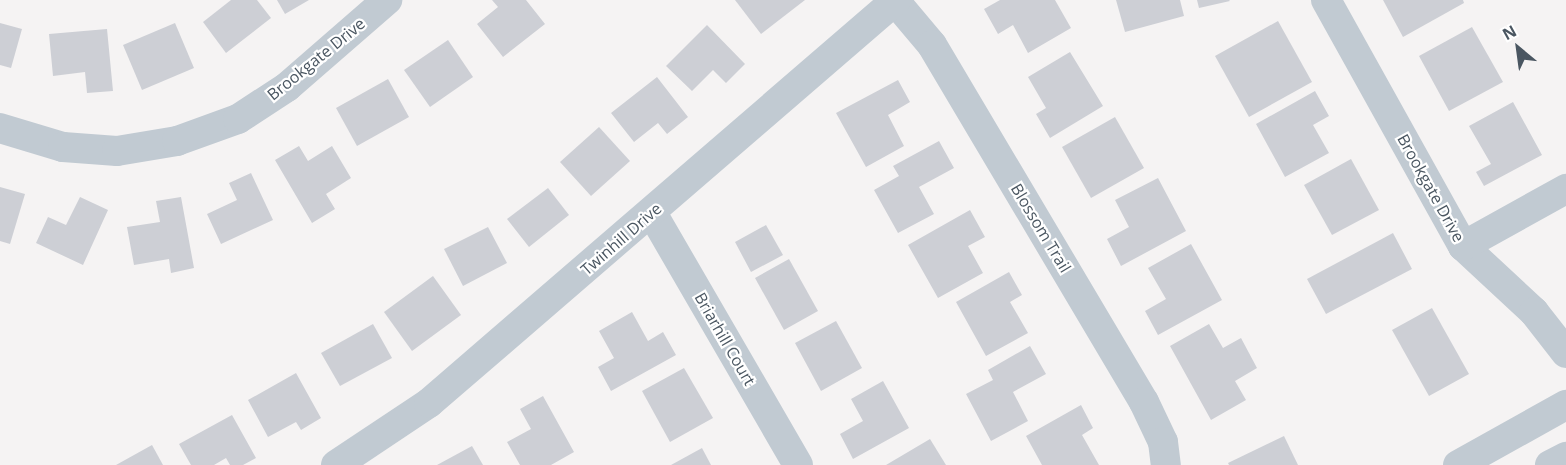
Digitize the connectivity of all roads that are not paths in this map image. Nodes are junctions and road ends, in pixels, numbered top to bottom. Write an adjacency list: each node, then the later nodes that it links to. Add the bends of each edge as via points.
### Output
1 (387, 0): 4 (street, Brookgate Drive, via 287,87 238,119 177,141 117,151 63,147)
2 (1326, 0): 7 (street, Brookgate Drive)
3 (895, 1): 6 (street, Twinhill Drive); 13 (street, Blossom Trail, via 932,45 1138,392 1163,442)
4 (0, 128)
5 (1566, 189): 7 (street)
6 (652, 213): 11 (street, Twinhill Drive, via 429,403); 12 (street, Briarhill Court)
7 (1463, 246): 8 (street, Brookgate Drive, via 1534,312)
8 (1566, 353)
9 (1566, 405): 14 (street)
10 (1566, 457): 15 (street)
11 (336, 465)
12 (798, 465)
13 (1166, 465)
14 (1458, 465)
15 (1550, 465)

